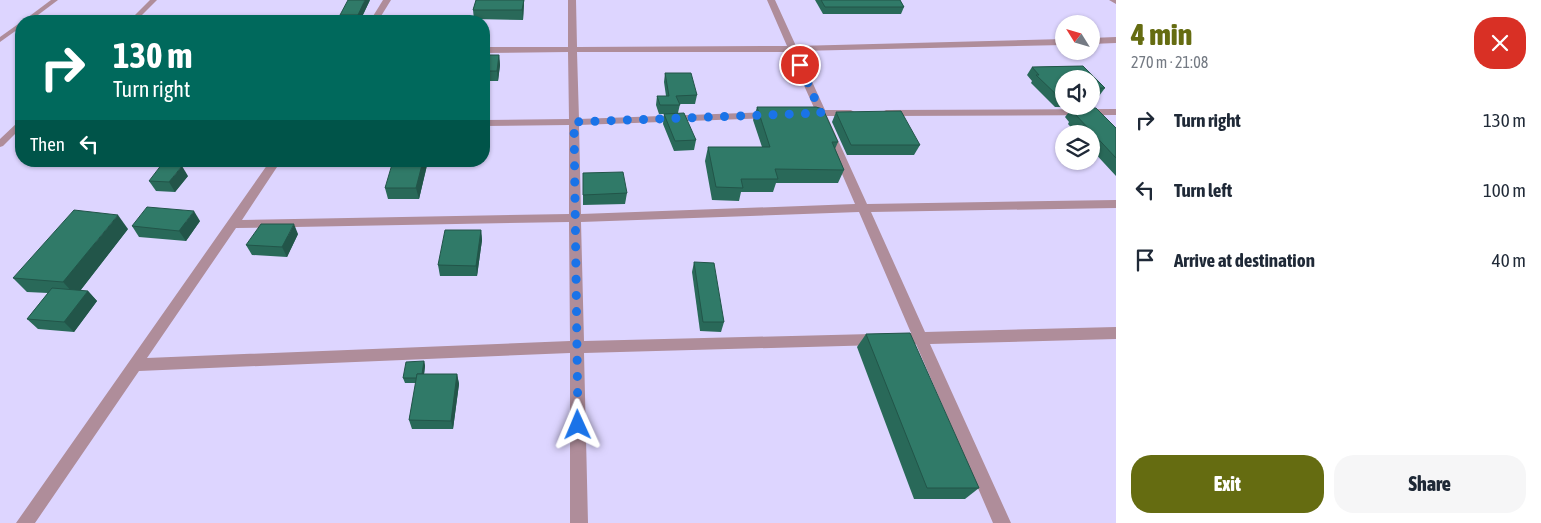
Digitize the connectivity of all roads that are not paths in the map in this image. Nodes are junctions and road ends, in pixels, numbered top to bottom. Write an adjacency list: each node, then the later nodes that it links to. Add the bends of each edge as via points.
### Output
1 (55, 0): 6 (lane)
2 (154, 0): 7 (lane)
3 (386, 0): 8 (street)
4 (572, 0): 16 (street)
5 (771, 0): 14 (street)
6 (34, 15)
7 (138, 15)
8 (377, 15)
9 (15, 29): 10 (lane)
10 (0, 40)
11 (1116, 40): 12 (street)
12 (1100, 41)
13 (1055, 42): 14 (street)
14 (793, 49): 16 (street); 18 (street)
15 (490, 50): 16 (street)
16 (573, 50): 21 (street)
17 (1116, 112): 18 (street)
18 (821, 113): 20 (street); 27 (street)
19 (782, 114): 21 (street)
20 (802, 114)
21 (574, 122): 22 (street); 28 (street)
22 (490, 123)
23 (15, 130): 24 (lane)
24 (0, 144)
25 (272, 167): 29 (street)
26 (1116, 204): 27 (street)
27 (863, 208): 28 (street); 31 (street)
28 (575, 218): 29 (street); 32 (street)
29 (232, 224): 33 (street)
30 (1116, 333): 31 (street)
31 (920, 338): 32 (street); 36 (street)
32 (577, 347): 33 (street); 35 (street)
33 (135, 365): 34 (street)
34 (25, 523)
35 (580, 523)
36 (1002, 523)

